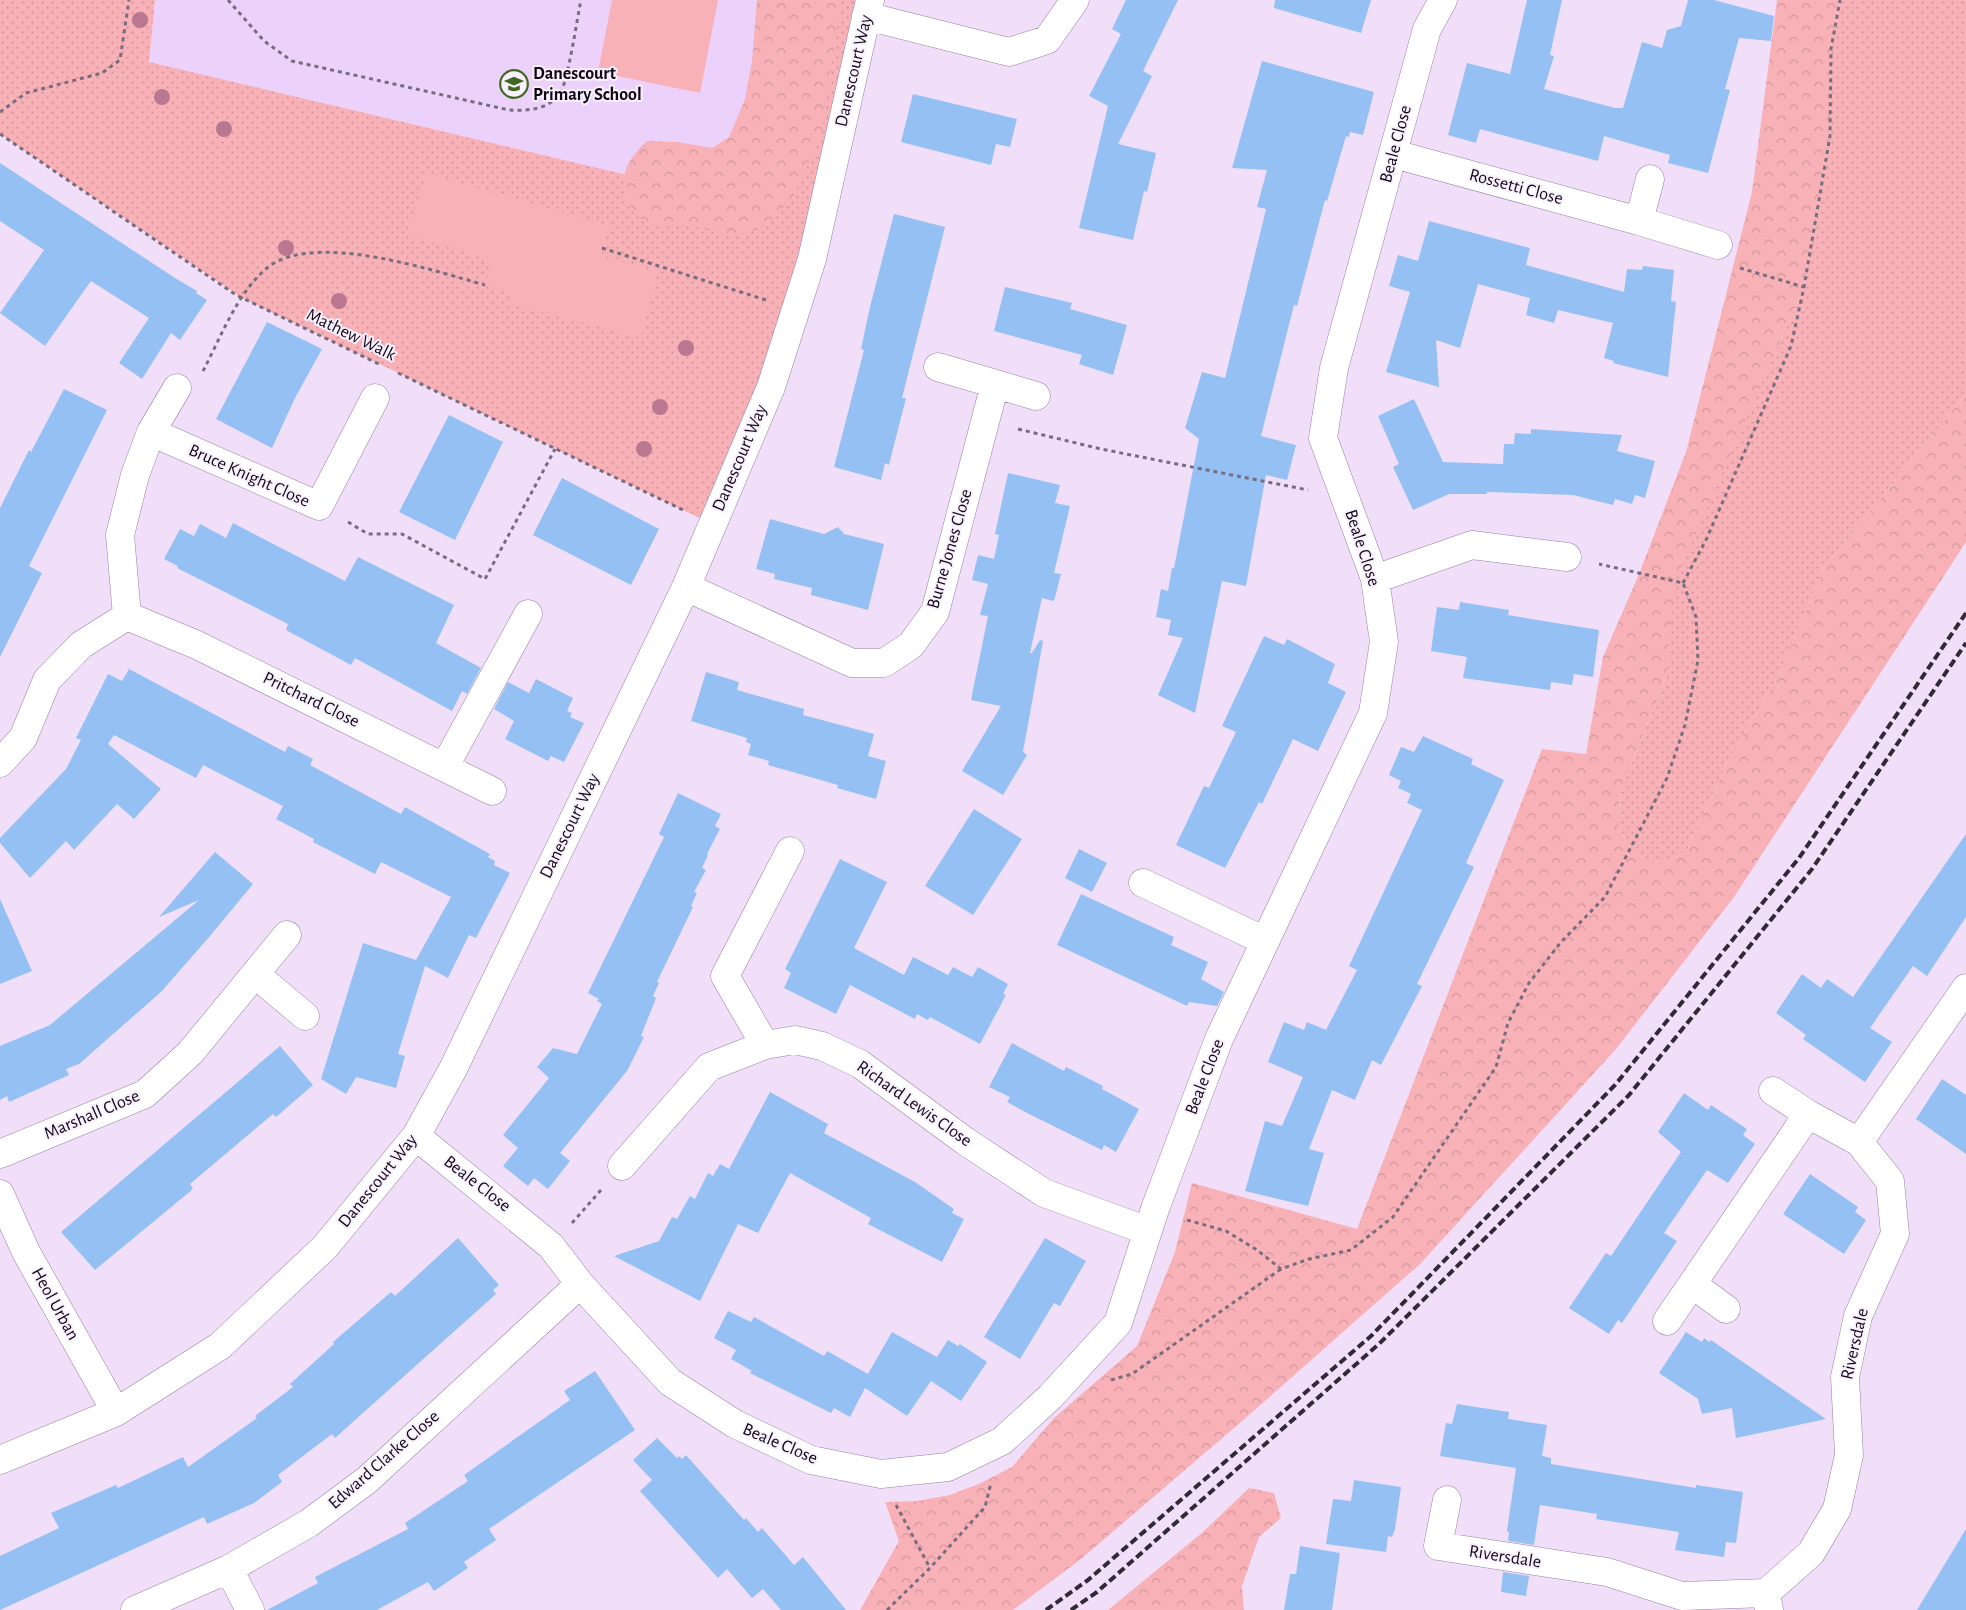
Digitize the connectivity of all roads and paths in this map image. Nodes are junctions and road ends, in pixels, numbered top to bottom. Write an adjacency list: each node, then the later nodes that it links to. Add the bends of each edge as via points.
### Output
1 (129, 0): 8 (path, via 120,60 102,73 26,93)
2 (228, 0): 3 (path, via 264,41 292,61 522,111 545,106 560,94)
3 (581, 0)
4 (1075, 0): 7 (street, via 1047,40 1009,52)
5 (1443, 0): 10 (street, Beale Close, via 1427,29)
6 (1840, 0): 16 (path, via 1831,49 1830,136)
7 (868, 8): 18 (street, Danescourt Way, via 812,260)
8 (0, 112)
9 (0, 134): 17 (path, Mathew Walk)
10 (1394, 154): 12 (street, Rossetti Close); 29 (street, Beale Close, via 1334,368 1323,438)
11 (1650, 179): 12 (street)
12 (1639, 221): 13 (street, Rossetti Close)
13 (1718, 245): 16 (path, via 1735,267)
14 (602, 248): 18 (path)
15 (485, 285): 17 (path, via 394,259 326,253 290,256 268,268)
16 (1804, 287): 34 (path, via 1791,346 1706,540)
17 (242, 298): 19 (path, Mathew Walk); 23 (path, via 200,378)
18 (796, 310): 31 (street, Danescourt Way, via 771,387)
19 (385, 367)
20 (938, 367): 22 (street)
21 (394, 371): 28 (path, Mathew Walk)
22 (995, 384): 24 (street); 26 (street, Burne Jones Close)
23 (176, 388): 27 (street)
24 (1036, 396)
25 (374, 398): 30 (street, Bruce Knight Close)
26 (986, 421): 29 (path, via 1101,449); 35 (street, Burne Jones Close, via 935,612 911,645 884,663 852,663)
27 (151, 432): 30 (street, Bruce Knight Close); 37 (street, via 135,475 120,535)
28 (555, 449): 30 (path, via 485,579 402,534 368,534); 31 (path, Mathew Walk)
29 (1346, 498): 33 (street, Beale Close)
30 (319, 506)
31 (712, 524): 35 (street, Danescourt Way)
32 (1567, 557): 33 (street, via 1472,546); 34 (path)
33 (1375, 579): 44 (street, Beale Close, via 1384,642 1373,713)
34 (1683, 583): 58 (path, via 1696,617 1698,660 1685,725 1667,778 1605,898 1561,942 1529,983 1508,1023 1496,1067 1393,1217 1351,1250)
35 (686, 587): 51 (street, Danescourt Way, via 453,1069)
36 (528, 614): 39 (street)
37 (127, 616): 38 (street, via 81,645 47,680 23,738); 39 (street, Pritchard Close, via 197,645)
38 (0, 763)
39 (445, 766): 40 (street, Pritchard Close)
40 (492, 791)
41 (790, 851): 48 (street, via 725,976)
42 (1142, 883): 44 (street)
43 (287, 935): 45 (street, Marshall Close)
44 (1265, 942): 56 (street, Beale Close, via 1219,1039)
45 (255, 974): 47 (street); 53 (street, Marshall Close, via 190,1053 145,1094)
46 (1966, 988): 52 (street)
47 (305, 1016)
48 (765, 1044): 54 (street, Richard Lewis Close, via 708,1067); 56 (street, Richard Lewis Close, via 795,1040 822,1046 860,1064 965,1141 1044,1193)
49 (1773, 1091): 50 (street, Riversdale)
50 (1808, 1114): 52 (street, Riversdale); 60 (street)
51 (416, 1136): 57 (street, Beale Close); 64 (street, Danescourt Way, via 324,1247 220,1346)
52 (1859, 1142): 71 (street, Riversdale, via 1890,1181 1894,1234 1858,1316 1845,1377 1850,1455 1837,1510 1811,1553)
53 (0, 1154)
54 (622, 1166): 57 (path)
55 (0, 1194): 64 (street, Heol Urban, via 26,1252)
56 (1151, 1220): 58 (path, via 1226,1230); 65 (street, Beale Close, via 1118,1323 1050,1397)
57 (551, 1246): 59 (street, Beale Close)
58 (1281, 1269): 63 (path, via 1132,1374)
59 (580, 1284): 67 (street, Beale Close, via 670,1382 735,1424 811,1460); 70 (street, Edward Clarke Close, via 367,1480 309,1523)
60 (1692, 1284): 61 (street); 62 (street)
61 (1726, 1308)
62 (1667, 1321)
63 (1105, 1382)
64 (116, 1412): 66 (street, Danescourt Way)
65 (1002, 1441): 67 (street, Beale Close, via 948,1467); 69 (path, via 985,1506)
66 (0, 1460)
67 (880, 1474): 69 (path)
68 (1447, 1500): 71 (street, Riversdale, via 1438,1546 1607,1572 1682,1596)
69 (930, 1568): 74 (path)
70 (229, 1569): 72 (street, Edward Clarke Close); 73 (street)
71 (1767, 1602)
72 (135, 1610)
73 (250, 1610)
74 (887, 1610)

